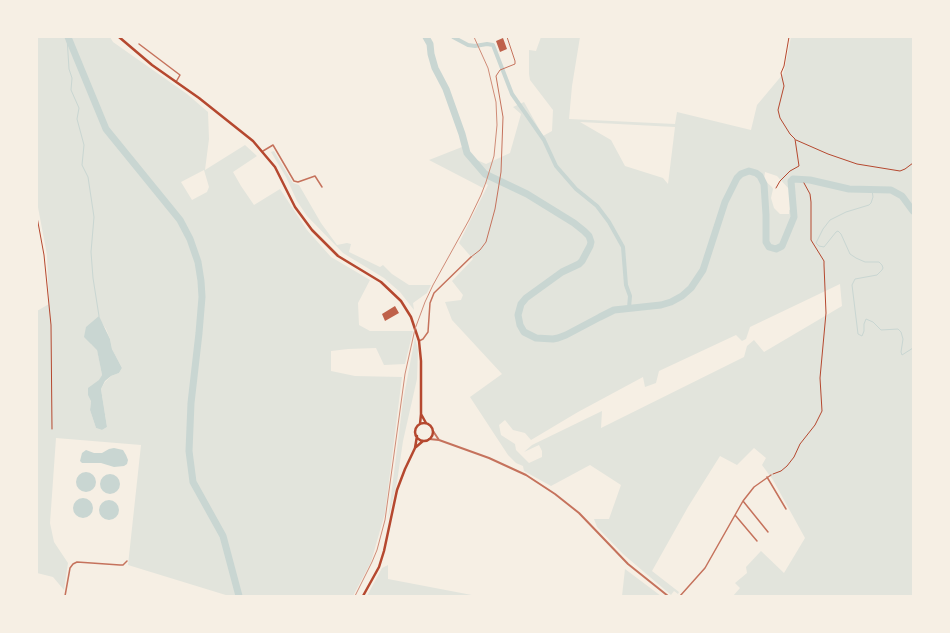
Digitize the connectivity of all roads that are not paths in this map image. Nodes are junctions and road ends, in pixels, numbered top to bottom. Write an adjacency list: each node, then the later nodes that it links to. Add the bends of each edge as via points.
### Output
1 (119, 37): 4 (main road)
2 (507, 37): 7 (lane, via 515,61 514,64 500,70 496,76 503,117 499,186 488,237 480,250)
3 (139, 44): 4 (street, via 180,75)
4 (176, 82): 5 (main road)
5 (263, 151): 6 (street, via 273,145 294,181 315,176); 8 (main road, via 275,167 306,223 338,256 381,282 394,293 411,317)
6 (322, 187)
7 (471, 257): 8 (street, via 434,293 429,312 428,332)
8 (419, 341): 9 (main road)
9 (421, 414): 10 (main road); 11 (main road)
10 (426, 423): 11 (main road); 12 (main road)
11 (420, 424): 13 (main road, via 416,430)
12 (433, 431): 14 (main road); 16 (street)
13 (417, 436): 15 (main road); 17 (main road)
14 (429, 439): 15 (main road); 16 (street)
15 (423, 440): 17 (main road)
16 (439, 440): 28 (street, via 510,467 556,494 579,513 628,564)
17 (415, 448): 27 (main road, via 397,490 379,567)
18 (770, 475): 19 (street)
19 (767, 477): 20 (street, via 754,487); 21 (street)
20 (744, 501): 22 (street); 23 (street)
21 (786, 509)
22 (735, 515): 24 (street); 29 (street, via 705,568)
23 (768, 532)
24 (757, 541)
25 (127, 561): 26 (street, via 123,565 77,562 73,564)
26 (65, 596)
27 (363, 596)
28 (668, 596)
29 (680, 596)

